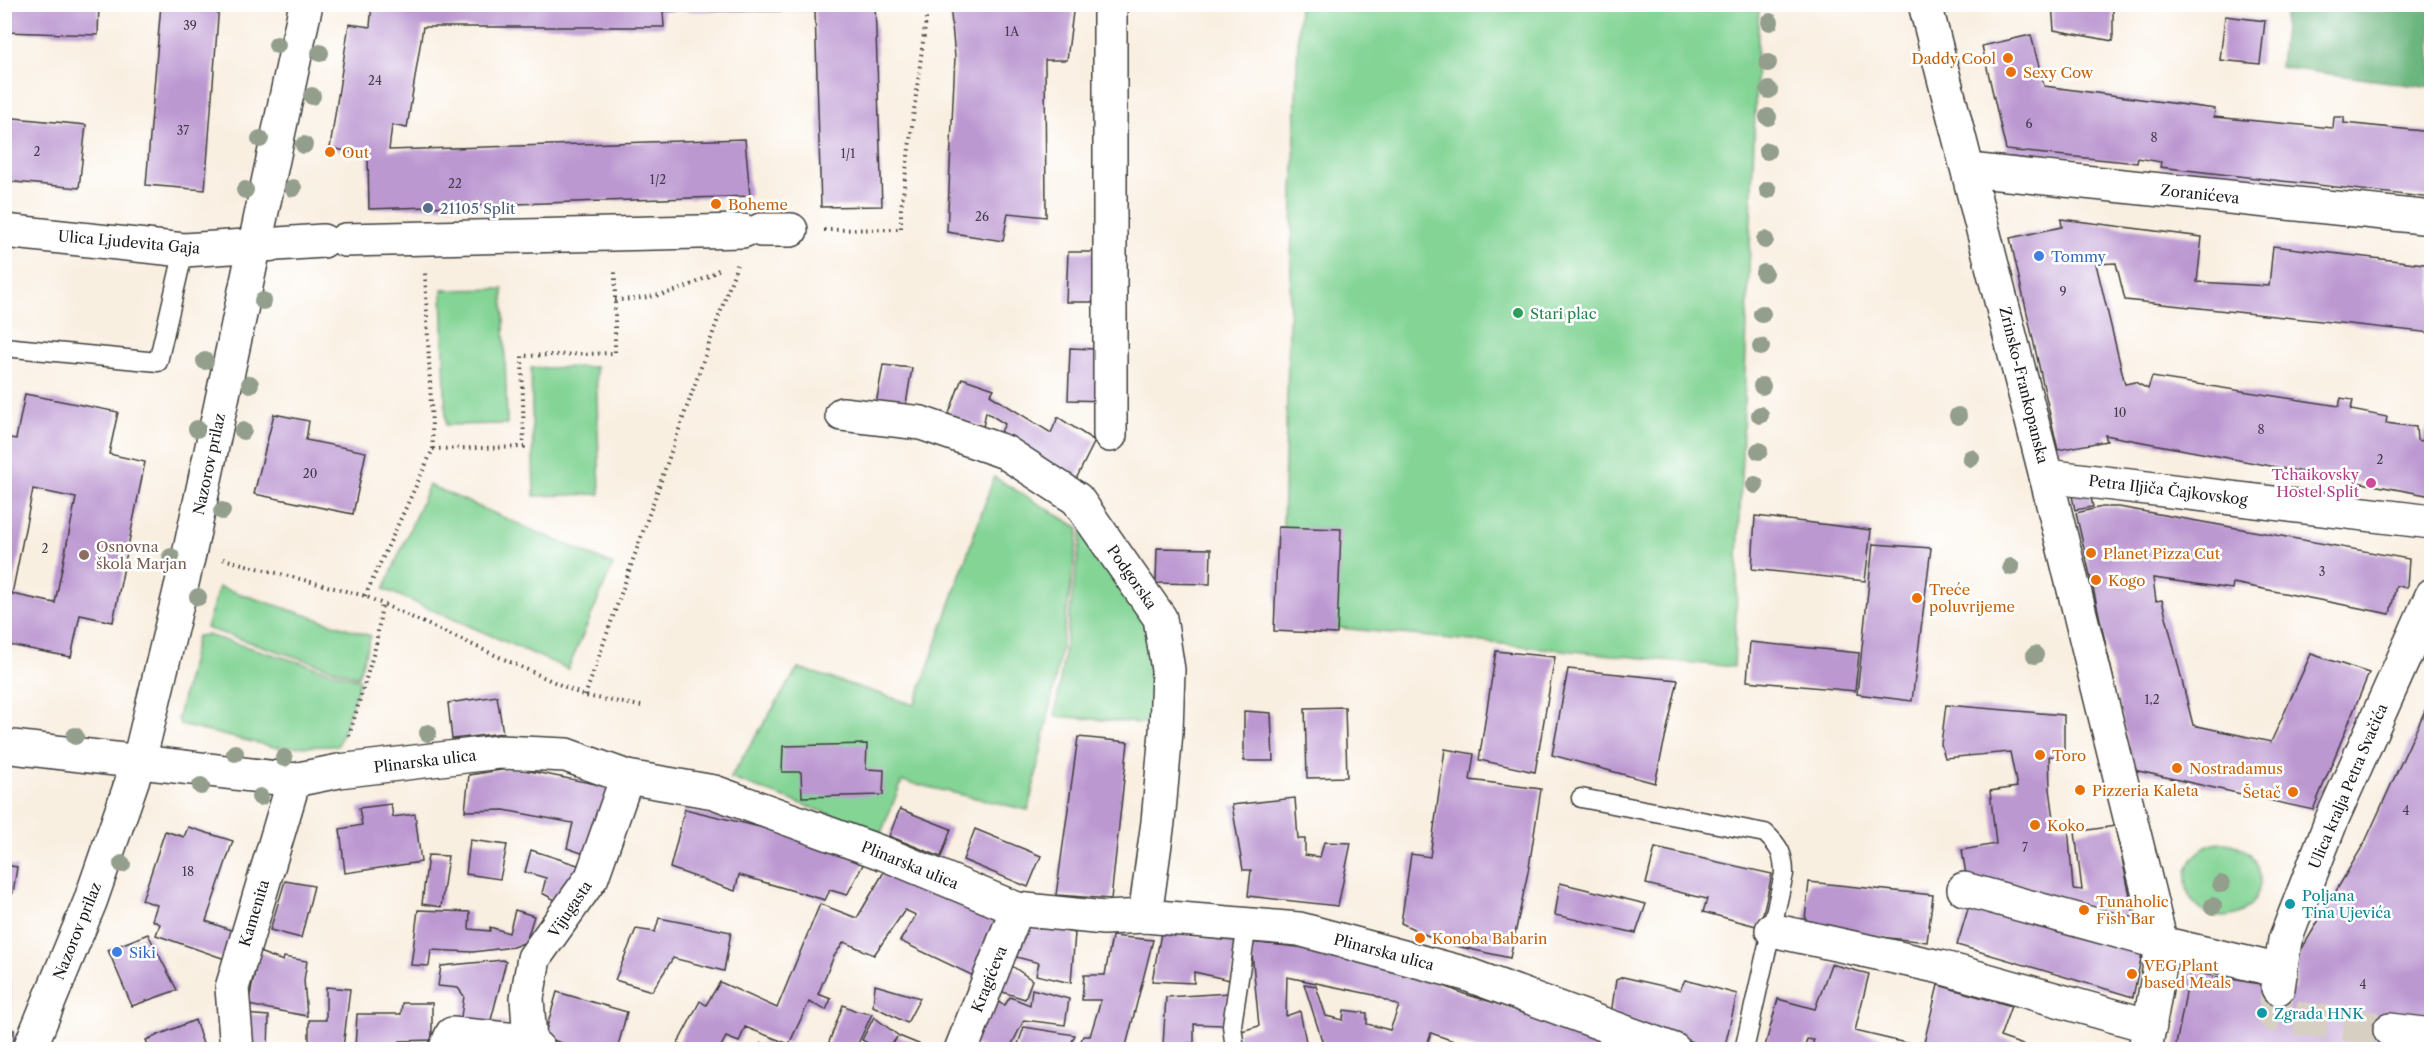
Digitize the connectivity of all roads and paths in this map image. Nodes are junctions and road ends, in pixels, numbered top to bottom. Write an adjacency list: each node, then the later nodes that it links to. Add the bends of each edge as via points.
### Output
1 (306, 4): 13 (street, Nazorov prilaz)
2 (792, 4): 6 (path)
3 (928, 4): 11 (path, via 900,229)
4 (1110, 4): 18 (street)
5 (1925, 4): 7 (street, Zrinsko-Frankopanska)
6 (792, 12)
7 (1969, 170): 8 (street, Zoranićeva); 20 (street, Zrinsko-Frankopanska)
8 (2432, 218)
9 (4, 231): 14 (street, Ulica Ljudevita Gaja)
10 (615, 232): 11 (street, Ulica Ljudevita Gaja); 12 (street, Ulica Ljudevita Gaja); 15 (path)
11 (759, 236): 15 (path, via 714,273 679,289 651,297); 26 (path)
12 (424, 238): 13 (street, Ulica Ljudevita Gaja); 19 (path)
13 (254, 246): 14 (street, Ulica Ljudevita Gaja); 22 (street, Nazorov prilaz)
14 (184, 250): 16 (lane, via 158,362)
15 (615, 300): 19 (path, via 615,353 522,356 524,447)
16 (4, 347)
17 (842, 414): 36 (street, Podgorska, via 921,423 1005,452 1077,499 1160,618 1168,670 1166,732)
18 (1110, 435)
19 (433, 449): 23 (path)
20 (2046, 476): 21 (street, Petra Iljiča Čajkovskog); 39 (street, Zrinsko-Frankopanska)
21 (2432, 522)
22 (190, 550): 23 (path); 29 (street, Nazorov prilaz)
23 (365, 596): 25 (path)
24 (2430, 598): 39 (street, Ulica kralja Petra Svačića, via 2391,650 2286,940 2279,979)
25 (382, 603): 26 (path); 30 (path, via 376,645)
26 (585, 696): 27 (path)
27 (641, 706)
28 (4, 746): 29 (street, Plinarska ulica)
29 (139, 761): 32 (street, Plinarska ulica); 45 (street, Nazorov prilaz, via 90,902)
30 (339, 771): 31 (street, Plinarska ulica, via 499,752 566,755); 32 (street, Plinarska ulica)
31 (627, 777): 35 (street, Plinarska ulica, via 714,792 885,854); 44 (street, Vijugasta, via 592,877 534,958 527,998)
32 (294, 780): 46 (street, Kamenita, via 232,988)
33 (1581, 798): 38 (lane, via 1765,833 1779,846 1784,859)
34 (1964, 889): 39 (street)
35 (1017, 909): 36 (street, Plinarska ulica, via 1104,918); 48 (street, Kragićeva)
36 (1145, 916): 37 (street, Plinarska ulica)
37 (1247, 925): 43 (street, Plinarska ulica, via 1299,929 1466,974); 49 (lane, via 1232,1025)
38 (1772, 930): 42 (street, via 1940,967); 51 (lane)
39 (2161, 943): 42 (street)
40 (2390, 1030): 41 (street)
41 (2432, 1035)
42 (2148, 1038)
43 (1607, 1039): 50 (street, Plinarska ulica)
44 (535, 1045): 47 (street, Vijugasta, via 452,1034)
45 (29, 1050)
46 (237, 1050)
47 (445, 1050)
48 (961, 1050)
49 (1235, 1050)
50 (1674, 1050)
51 (1744, 1050)

